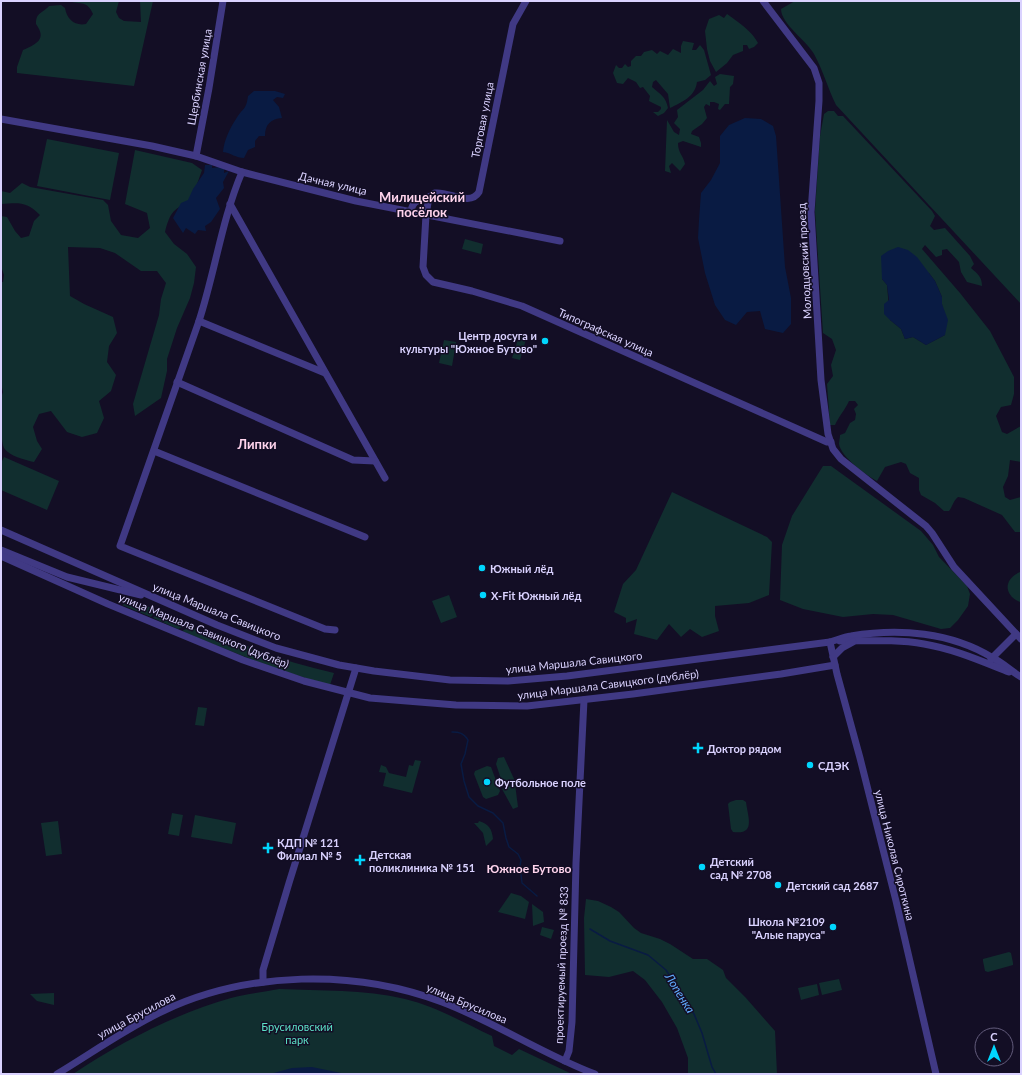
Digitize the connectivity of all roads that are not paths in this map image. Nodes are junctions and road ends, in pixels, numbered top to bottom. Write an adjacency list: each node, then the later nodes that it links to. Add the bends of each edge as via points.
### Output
1 (223, 1): 5 (street, Щербинская улица, via 210,88)
2 (526, 1): 7 (street, Торговая улица, via 513,24 479,192 472,198 438,193)
3 (763, 1): 15 (street, Молодцовский проезд, via 814,68 819,83 811,212 821,380)
4 (1, 119): 5 (street, Дачная улица)
5 (196, 156): 6 (street, Дачная улица)
6 (242, 172): 8 (street); 9 (street, Дачная улица)
7 (429, 197): 9 (street, Торговая улица, via 415,202); 10 (street)
8 (230, 204): 12 (street); 13 (street)
9 (411, 211): 10 (street, Дачная улица)
10 (426, 214): 11 (street, Дачная улица); 15 (street, Типографская улица, via 423,267 433,282 522,306)
11 (560, 241)
12 (199, 321): 13 (street); 14 (street)
13 (325, 372): 17 (street)
14 (177, 382): 16 (street); 17 (street, via 353,460)
15 (831, 442): 25 (street, Молодцовский проезд, via 841,460 926,526 954,567)
16 (154, 451): 20 (street); 24 (street, via 120,546 325,629)
17 (375, 461): 18 (street)
18 (385, 478)
19 (1, 530): 23 (street, улица Маршала Савицкого)
20 (365, 537)
21 (1, 550): 23 (street, via 78,581)
22 (1, 556): 34 (street, улица Маршала Савицкого (дублёр), via 243,660)
23 (158, 599): 32 (street, улица Маршала Савицкого, via 276,648)
24 (335, 630)
25 (1018, 636): 29 (street)
26 (831, 641): 27 (street); 28 (street, улица Николая Сироткина); 29 (street, улица Маршала Савицкого, via 850,636 915,632 944,638); 32 (street, улица Маршала Савицкого, via 567,676 508,681 450,680)
27 (856, 641): 28 (street, via 842,648); 30 (street, via 884,640 924,644)
28 (833, 657): 31 (street, улица Николая Сироткина)
29 (993, 657): 30 (street); 33 (street, улица Маршала Савицкого)
30 (987, 663): 33 (street)
31 (835, 665): 35 (street, улица Маршала Савицкого (дублёр)); 41 (street, улица Николая Сироткина)
32 (356, 668): 34 (street)
33 (1020, 676)
34 (348, 693): 35 (street, улица Маршала Савицкого (дублёр), via 456,705 527,706); 36 (street, via 288,883 263,970)
35 (584, 700): 37 (street, проектируемый проезд № 833, via 572,1022 569,1051)
36 (263, 982): 37 (street, улица Брусилова, via 330,979 422,995 473,1016); 38 (street, улица Брусилова, via 198,997 163,1011 123,1032)
37 (565, 1061): 40 (street, улица Брусилова)
38 (65, 1072): 39 (street, улица Брусилова)
39 (57, 1074)
40 (595, 1074)
41 (936, 1074)

